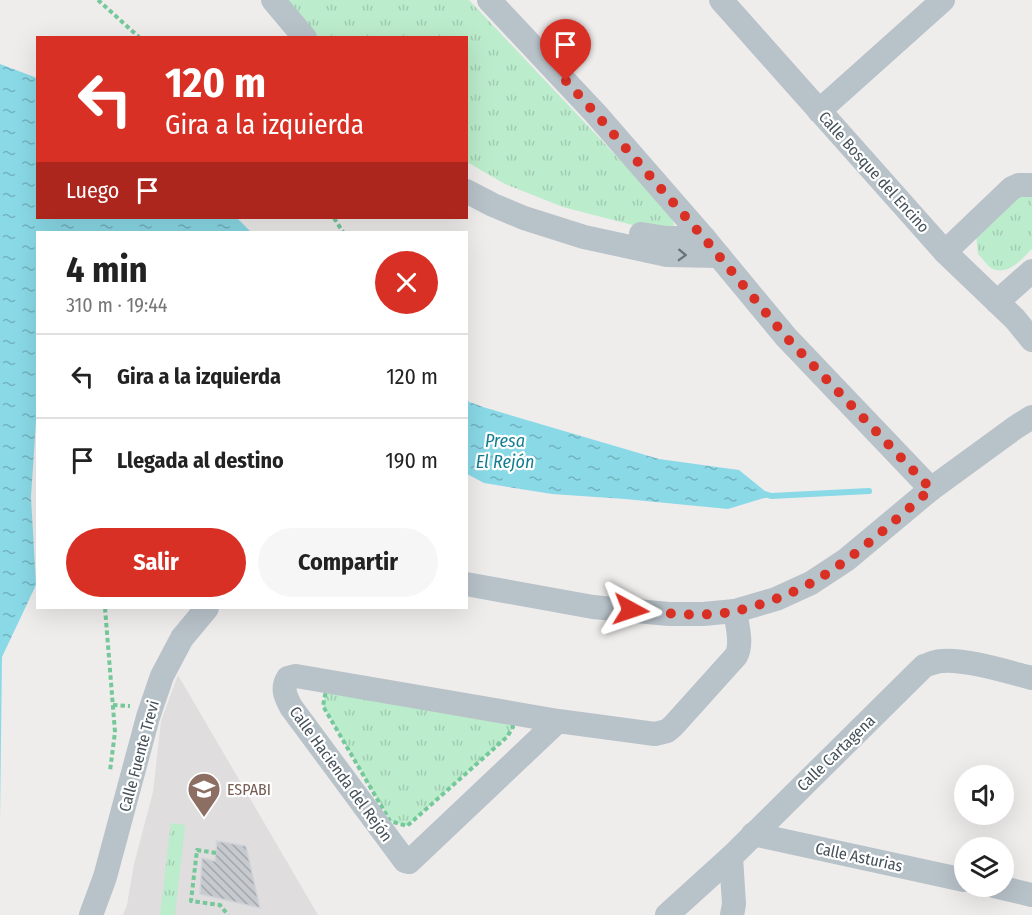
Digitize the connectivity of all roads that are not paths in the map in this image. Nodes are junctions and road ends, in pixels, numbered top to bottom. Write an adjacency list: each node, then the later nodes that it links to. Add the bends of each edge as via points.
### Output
1 (256, 0): 6 (street)
2 (273, 0): 7 (street)
3 (489, 0): 12 (street)
4 (721, 0): 8 (street, Calle Bosque del Encino)
5 (943, 0): 8 (street)
6 (283, 36)
7 (303, 36)
8 (819, 111): 13 (street, Calle Bosque del Encino)
9 (468, 175): 12 (street, via 526,203 591,222 648,236)
10 (1032, 185): 13 (street, via 1012,188)
11 (468, 192): 14 (street, one-way to 14, via 524,218 584,237 667,255)
12 (704, 238): 14 (street)
13 (945, 252): 16 (street, Calle Bosque del Encino)
14 (719, 256): 19 (street, via 786,337)
15 (1028, 284): 16 (street)
16 (997, 302): 17 (street, Calle Bosque del Encino)
17 (1032, 340)
18 (1032, 417): 19 (street)
19 (931, 489): 22 (street, via 846,560 812,583)
20 (468, 584): 22 (street, via 593,607 669,614)
21 (206, 609): 30 (street, Calle Fuente Trevi, via 182,638 162,676)
22 (735, 611): 24 (street, Calle Hacienda del Rejón, via 738,652 667,731 655,734)
23 (1032, 678): 25 (street, Calle Cartagena, via 951,661 924,666)
24 (558, 721): 24 (street, Calle Hacienda del Rejón, via 296,676 286,681 284,689 291,707 407,862)
25 (753, 834): 26 (street, Calle Cartagena); 27 (street, Calle Asturias)
26 (731, 857): 31 (street, Calle Cartagena); 32 (street)
27 (954, 878)
28 (1014, 891): 29 (street)
29 (1032, 895)
30 (91, 915)
31 (668, 915)
32 (732, 915)

